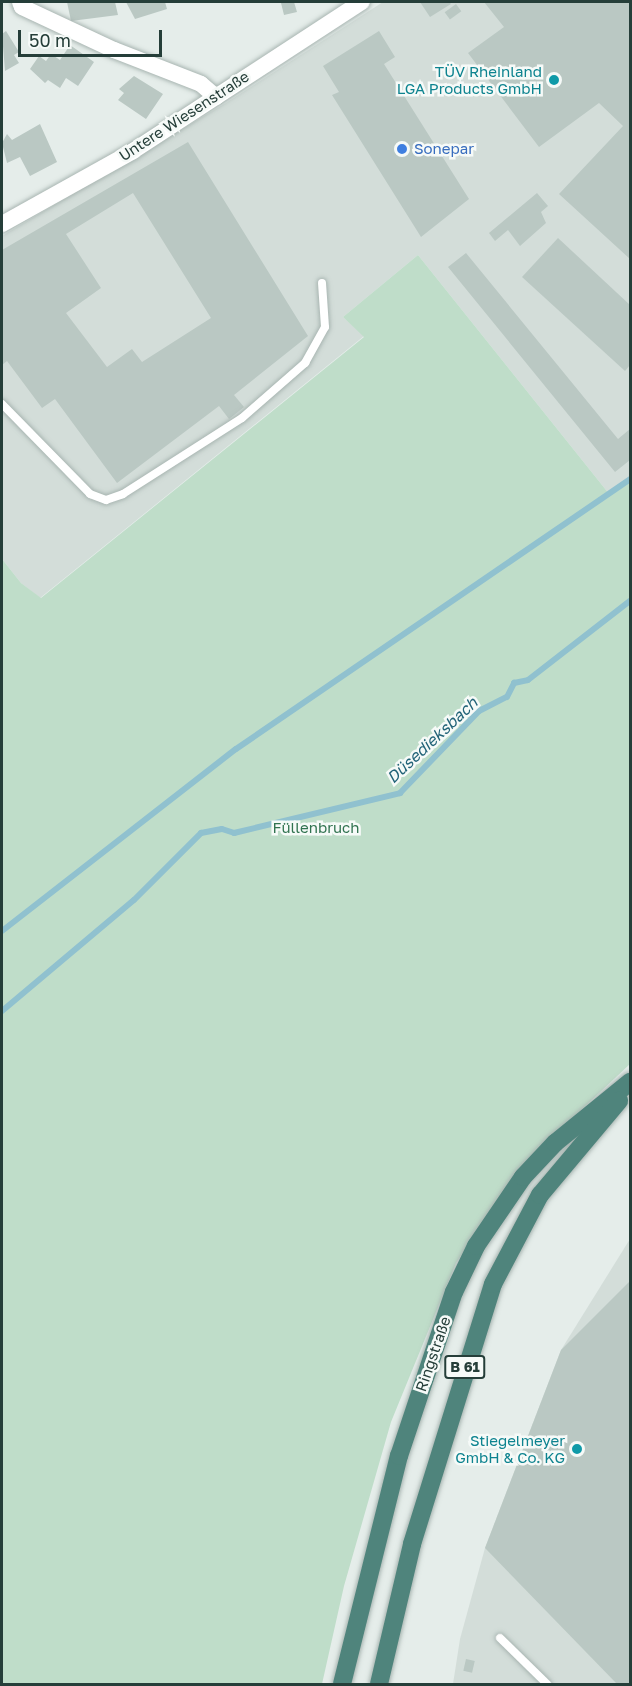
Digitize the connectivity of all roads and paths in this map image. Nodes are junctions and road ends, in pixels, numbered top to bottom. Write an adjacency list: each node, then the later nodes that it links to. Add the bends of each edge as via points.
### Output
1 (20, 2): 3 (street, via 104,45 201,84)
2 (362, 2): 3 (street, Untere Wiesenstraße)
3 (216, 97): 4 (street, Untere Wiesenstraße, via 133,151)
4 (2, 224)
5 (322, 283): 6 (lane, via 325,327 305,363 242,418 114,497 97,498 81,488)
6 (2, 404)
7 (630, 1082): 10 (highway, Ringstraße / B 61, via 555,1143 523,1177 476,1246 454,1292 399,1456)
8 (630, 1088): 11 (highway, B 61, via 540,1195 493,1284 412,1544)
9 (500, 1638): 12 (lane)
10 (342, 1684)
11 (379, 1684)
12 (548, 1684)

